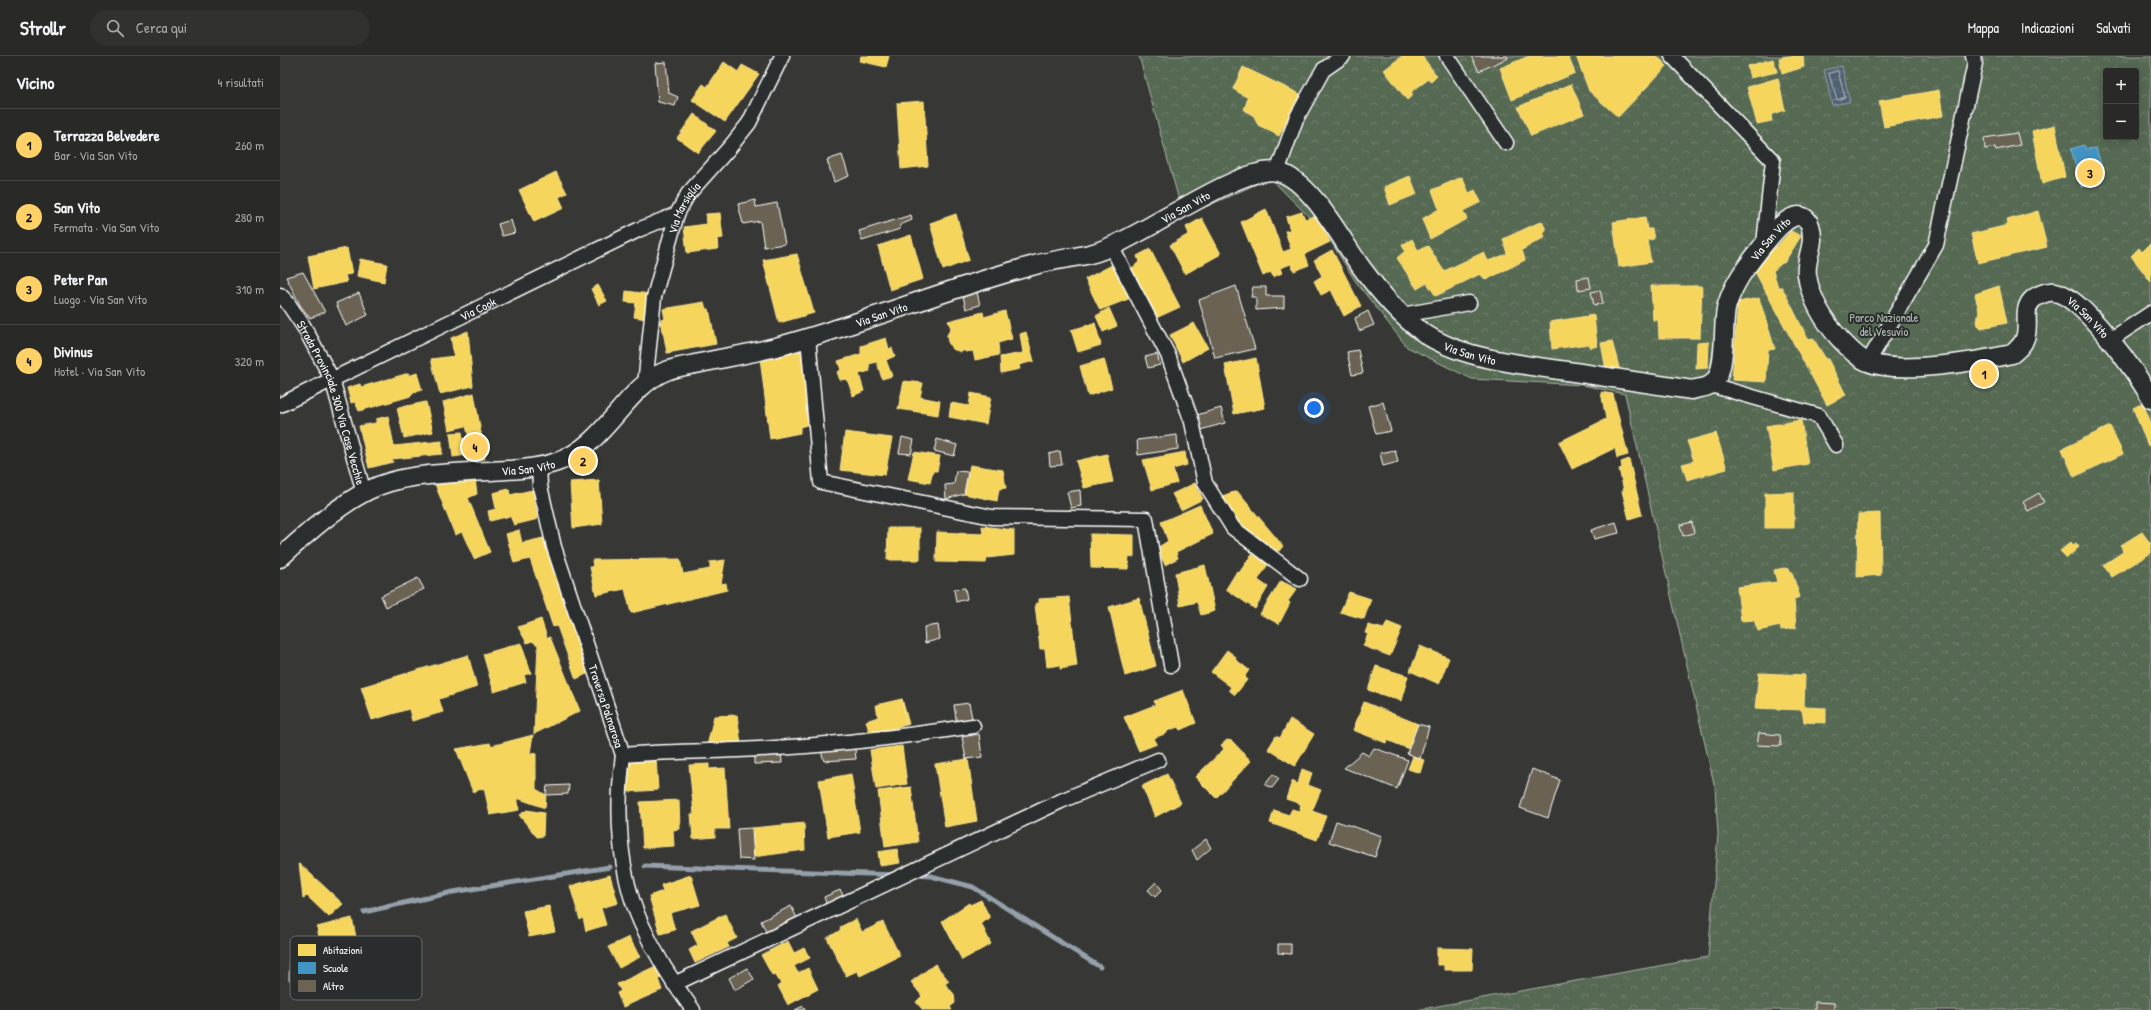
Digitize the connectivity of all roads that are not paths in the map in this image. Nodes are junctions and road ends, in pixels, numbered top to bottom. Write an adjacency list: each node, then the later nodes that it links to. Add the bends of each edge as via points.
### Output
1 (782, 56): 8 (street, Via Marsiglia, via 749,123 688,194)
2 (1343, 56): 7 (street, via 1324,70 1299,113)
3 (1447, 56): 6 (street)
4 (1672, 56): 9 (street, via 1773,161)
5 (1972, 56): 17 (street, via 1975,63 1936,245)
6 (1506, 143)
7 (1277, 172): 10 (street, Via San Vito, via 1261,171 1235,181); 14 (street, Via San Vito, via 1290,177 1306,191 1324,212 1362,269)
8 (676, 214): 18 (street, Via Cook, via 638,230); 19 (street, Via Marsiglia, via 654,298)
9 (1764, 244): 17 (street, Via San Vito, via 1794,215 1801,215 1808,220 1812,239 1807,274 1810,288 1820,311 1836,335 1854,353); 20 (street, Via San Vito, via 1733,287 1726,307 1719,376)
10 (1111, 246): 15 (street, Via San Vito, via 1097,252 1037,264); 27 (street, via 1168,355 1192,422 1206,483 1233,528)
11 (280, 295): 18 (street, Strada Provinciale 300 Via Case Vecchie, via 304,327)
12 (1469, 303): 14 (street)
13 (2151, 313): 16 (street)
14 (1402, 315): 20 (street, Via San Vito, via 1424,333 1448,346 1487,357 1692,390)
15 (808, 337): 19 (street, Via San Vito, via 670,370 652,377); 28 (street, via 821,482 992,518 1146,519)
16 (2110, 340): 17 (street, Via San Vito, via 2079,307 2067,297 2055,292 2042,294 2032,300 2027,310 2026,337 2012,354 1940,365 1893,367); 21 (street, Via San Vito, via 2143,383)
17 (1868, 362)
18 (332, 379): 22 (street, Via Cook); 25 (street, Strada Provinciale 300 Via Case Vecchie)
19 (645, 385): 24 (street, Via San Vito, via 578,453 554,463)
20 (1711, 385): 23 (street, via 1819,416)
21 (2151, 399)
22 (280, 405)
23 (1836, 445)
24 (539, 465): 25 (street, Via San Vito, via 425,475 394,482); 30 (street, Traversa Palmarosa, via 540,486 554,547)
25 (364, 493): 26 (street, Via San Vito, via 300,539)
26 (280, 558)
27 (1300, 579)
28 (1171, 665)
29 (973, 726): 30 (street, via 871,741)
30 (622, 755): 32 (street, Traversa Palmarosa, via 622,856 627,879 641,923)
31 (1158, 760): 32 (street, via 1068,798)
32 (674, 984): 33 (street, Traversa Palmarosa)
33 (693, 1010)

